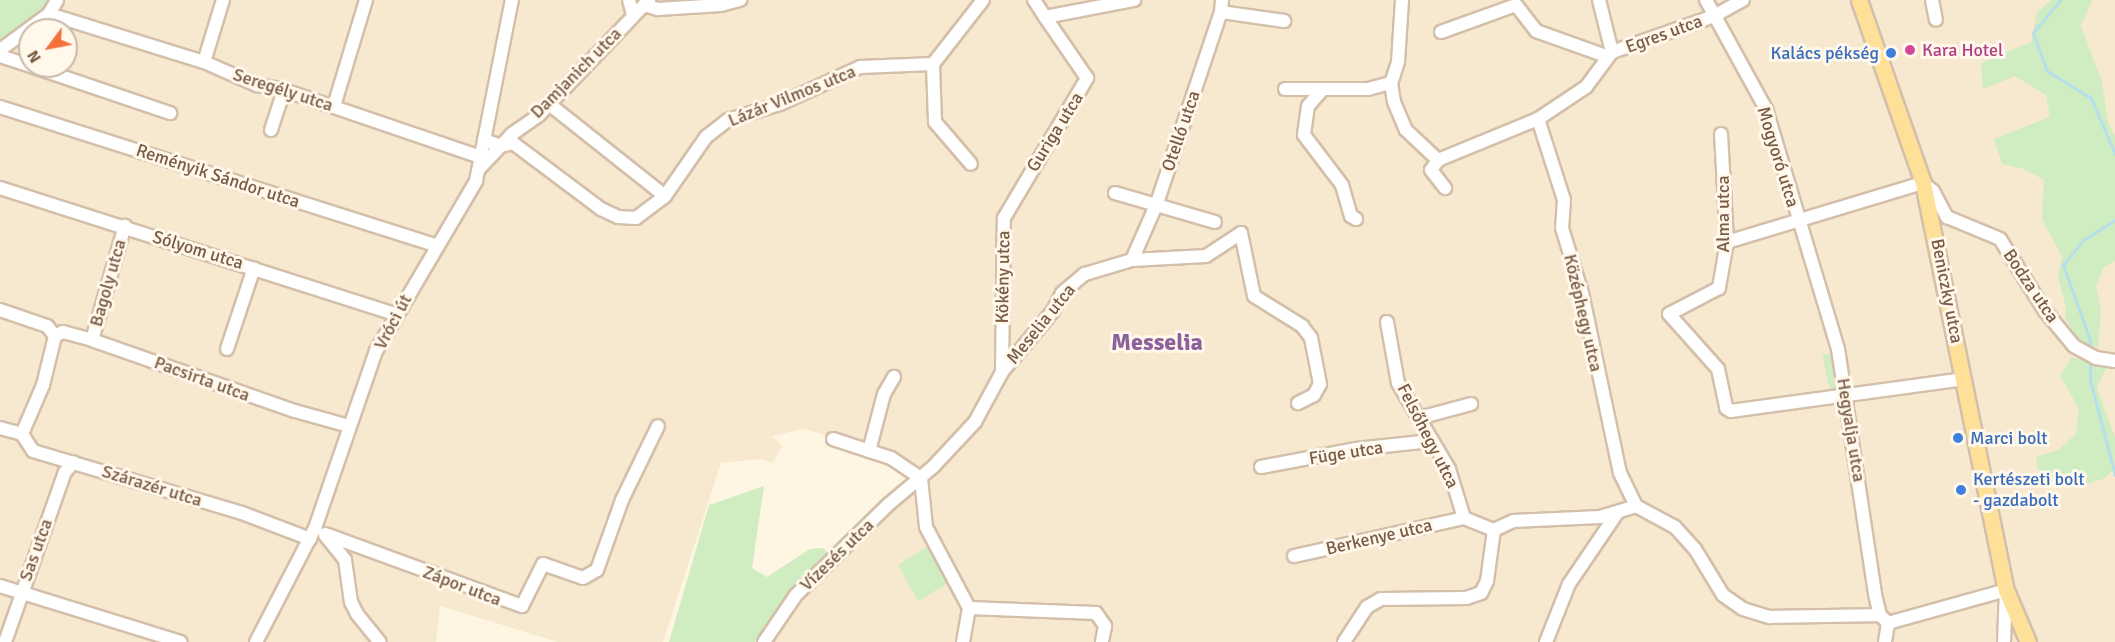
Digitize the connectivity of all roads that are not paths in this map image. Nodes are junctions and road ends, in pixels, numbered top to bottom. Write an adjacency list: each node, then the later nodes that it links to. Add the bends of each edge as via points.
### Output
1 (57, 0): 18 (street)
2 (223, 0): 29 (street)
3 (366, 0): 37 (street)
4 (513, 0): 43 (street, Vróci út)
5 (629, 0): 19 (street)
6 (740, 0): 16 (street, via 658,9)
7 (983, 0): 30 (street)
8 (1034, 0): 21 (street)
9 (1134, 0): 21 (street)
10 (1402, 0): 32 (street, via 1398,62)
11 (1599, 0): 26 (street)
12 (1706, 0): 20 (street, Mogyoró utca)
13 (1743, 0): 20 (street, Egres utca)
14 (1859, 0): 48 (main road, Beniczky utca)
15 (1932, 0): 22 (street)
16 (647, 3): 19 (street, Damjanich utca)
17 (1220, 3): 23 (street); 53 (street, Otelló utca)
18 (49, 15): 25 (street); 29 (street, Seregély utca)
19 (633, 15): 36 (street, Damjanich utca)
20 (1714, 16): 26 (street, Egres utca); 56 (street, Mogyoró utca, via 1766,108)
21 (1045, 17): 54 (street, Guriga utca, via 1086,81)
22 (1936, 20)
23 (1284, 21)
24 (1441, 32): 26 (street, via 1516,5 1536,31)
25 (0, 50)
26 (1609, 54): 40 (street, Egres utca, via 1586,87)
27 (0, 56): 28 (street)
28 (18, 62)
29 (204, 62): 34 (street, Seregély utca, via 257,85)
30 (933, 64): 47 (street, via 935,122); 52 (street, Lázár Vilmos utca, via 860,68 780,104 728,120 706,137)
31 (66, 78): 39 (street)
32 (1391, 83): 35 (street, via 1368,89); 45 (street, via 1406,130)
33 (1286, 89): 35 (street)
34 (284, 90): 37 (street, Seregély utca); 41 (street)
35 (1322, 90): 55 (street, via 1308,106 1304,135 1342,185 1351,216)
36 (549, 104): 44 (street, Damjanich utca); 52 (street)
37 (334, 106): 46 (street, Seregély utca)
38 (0, 107): 60 (street, Reményik Sándor utca)
39 (170, 113)
40 (1538, 119): 45 (street, Egres utca); 87 (street, Középhegy utca, via 1564,200 1562,228 1582,293 1620,473)
41 (272, 130)
42 (1721, 135): 59 (street, Alma utca)
43 (484, 140): 44 (street); 46 (street, Vróci út)
44 (501, 146): 46 (street, Damjanich utca); 52 (street, Lázár Vilmos utca, via 513,142 601,210 618,218 642,215)
45 (1438, 160): 50 (street, via 1431,170)
46 (480, 163): 60 (street, Vróci út, via 476,181)
47 (971, 164)
48 (1923, 183): 56 (street); 69 (street, Bodza utca, via 1933,191 1947,217 2000,239 2045,311 2083,353); 72 (main road, Beniczky utca)
49 (0, 188): 58 (street, Sólyom utca)
50 (1445, 188)
51 (1116, 193): 53 (street)
52 (665, 196)
53 (1156, 203): 57 (street); 61 (street, Otelló utca)
54 (1004, 218): 70 (street, Kökény utca)
55 (1356, 219)
56 (1797, 219): 59 (street); 73 (street, Hegyalja utca, via 1838,350)
57 (1215, 222)
58 (125, 226): 62 (street, Sólyom utca, via 184,250); 67 (street, Bagoly utca)
59 (1727, 242): 73 (street, Alma utca, via 1716,292 1669,314 1718,369 1726,408 1731,411)
60 (436, 245): 64 (street, Vróci út)
61 (1132, 260): 70 (street, Meselia utca, via 1085,274 1062,293 1053,311); 74 (street, Meselia utca, via 1206,256 1241,233 1254,296 1302,326 1311,338 1320,384 1314,394)
62 (254, 268): 64 (street, Sólyom utca); 68 (street)
63 (0, 310): 66 (street, via 47,326)
64 (396, 314): 77 (street, Vróci út, via 376,351)
65 (1387, 322): 76 (street, Felsőhegy utca, via 1398,383)
66 (55, 336): 67 (street, Pacsirta utca, via 63,332); 80 (street, via 43,385)
67 (92, 340): 77 (street, Pacsirta utca)
68 (227, 349)
69 (2115, 361)
70 (1002, 372): 86 (street, Meselia utca, via 975,422)
71 (894, 377): 83 (street, via 884,394)
72 (1964, 379): 73 (street); 94 (main road, Beniczky utca)
73 (1847, 395): 97 (street, Hegyalja utca)
74 (1298, 403)
75 (1471, 404): 76 (street)
76 (1419, 418): 82 (street, Felsőhegy utca)
77 (349, 426): 91 (street, Vróci út)
78 (658, 426): 91 (street, Zápor utca, via 622,500 597,570 591,577 582,578 543,564 522,606)
79 (0, 428): 80 (street, Szárazér utca)
80 (22, 434): 84 (street, Szárazér utca, via 33,451)
81 (833, 439): 83 (street)
82 (1431, 441): 85 (street, Füge utca, via 1356,449); 89 (street, Felsőhegy utca, via 1455,483)
83 (869, 451): 86 (street, via 891,458)
84 (74, 462): 91 (street, Szárazér utca); 95 (street, Sas utca, via 65,472)
85 (1261, 467)
86 (921, 478): 96 (street, via 926,526); 102 (street, Vízesés utca, via 796,595)
87 (1636, 506): 88 (street); 97 (street, via 1675,526 1695,549 1723,595 1743,609 1770,617)
88 (1617, 513): 90 (street, via 1513,521); 106 (street, via 1569,584)
89 (1464, 518): 90 (street); 92 (street, Berkenye utca)
90 (1494, 530): 105 (street, via 1487,581 1481,593 1466,598 1381,599 1367,607)
91 (316, 534): 100 (street, Vróci út); 101 (street, via 345,560 351,602)
92 (1294, 556)
93 (0, 586): 95 (street)
94 (2006, 590): 97 (street); 108 (street); 109 (main road, Beniczky utca)
95 (20, 592): 98 (street, Sas utca); 99 (street)
96 (969, 608): 103 (street); 104 (street, via 1096,613 1105,626)
97 (1884, 619): 107 (street, Hegyalja utca)
98 (5, 642)
99 (181, 642)
100 (256, 642)
101 (380, 642)
102 (764, 642)
103 (963, 642)
104 (1102, 642)
105 (1344, 642)
106 (1546, 642)
107 (1885, 642)
108 (2004, 642)
109 (2028, 642)

